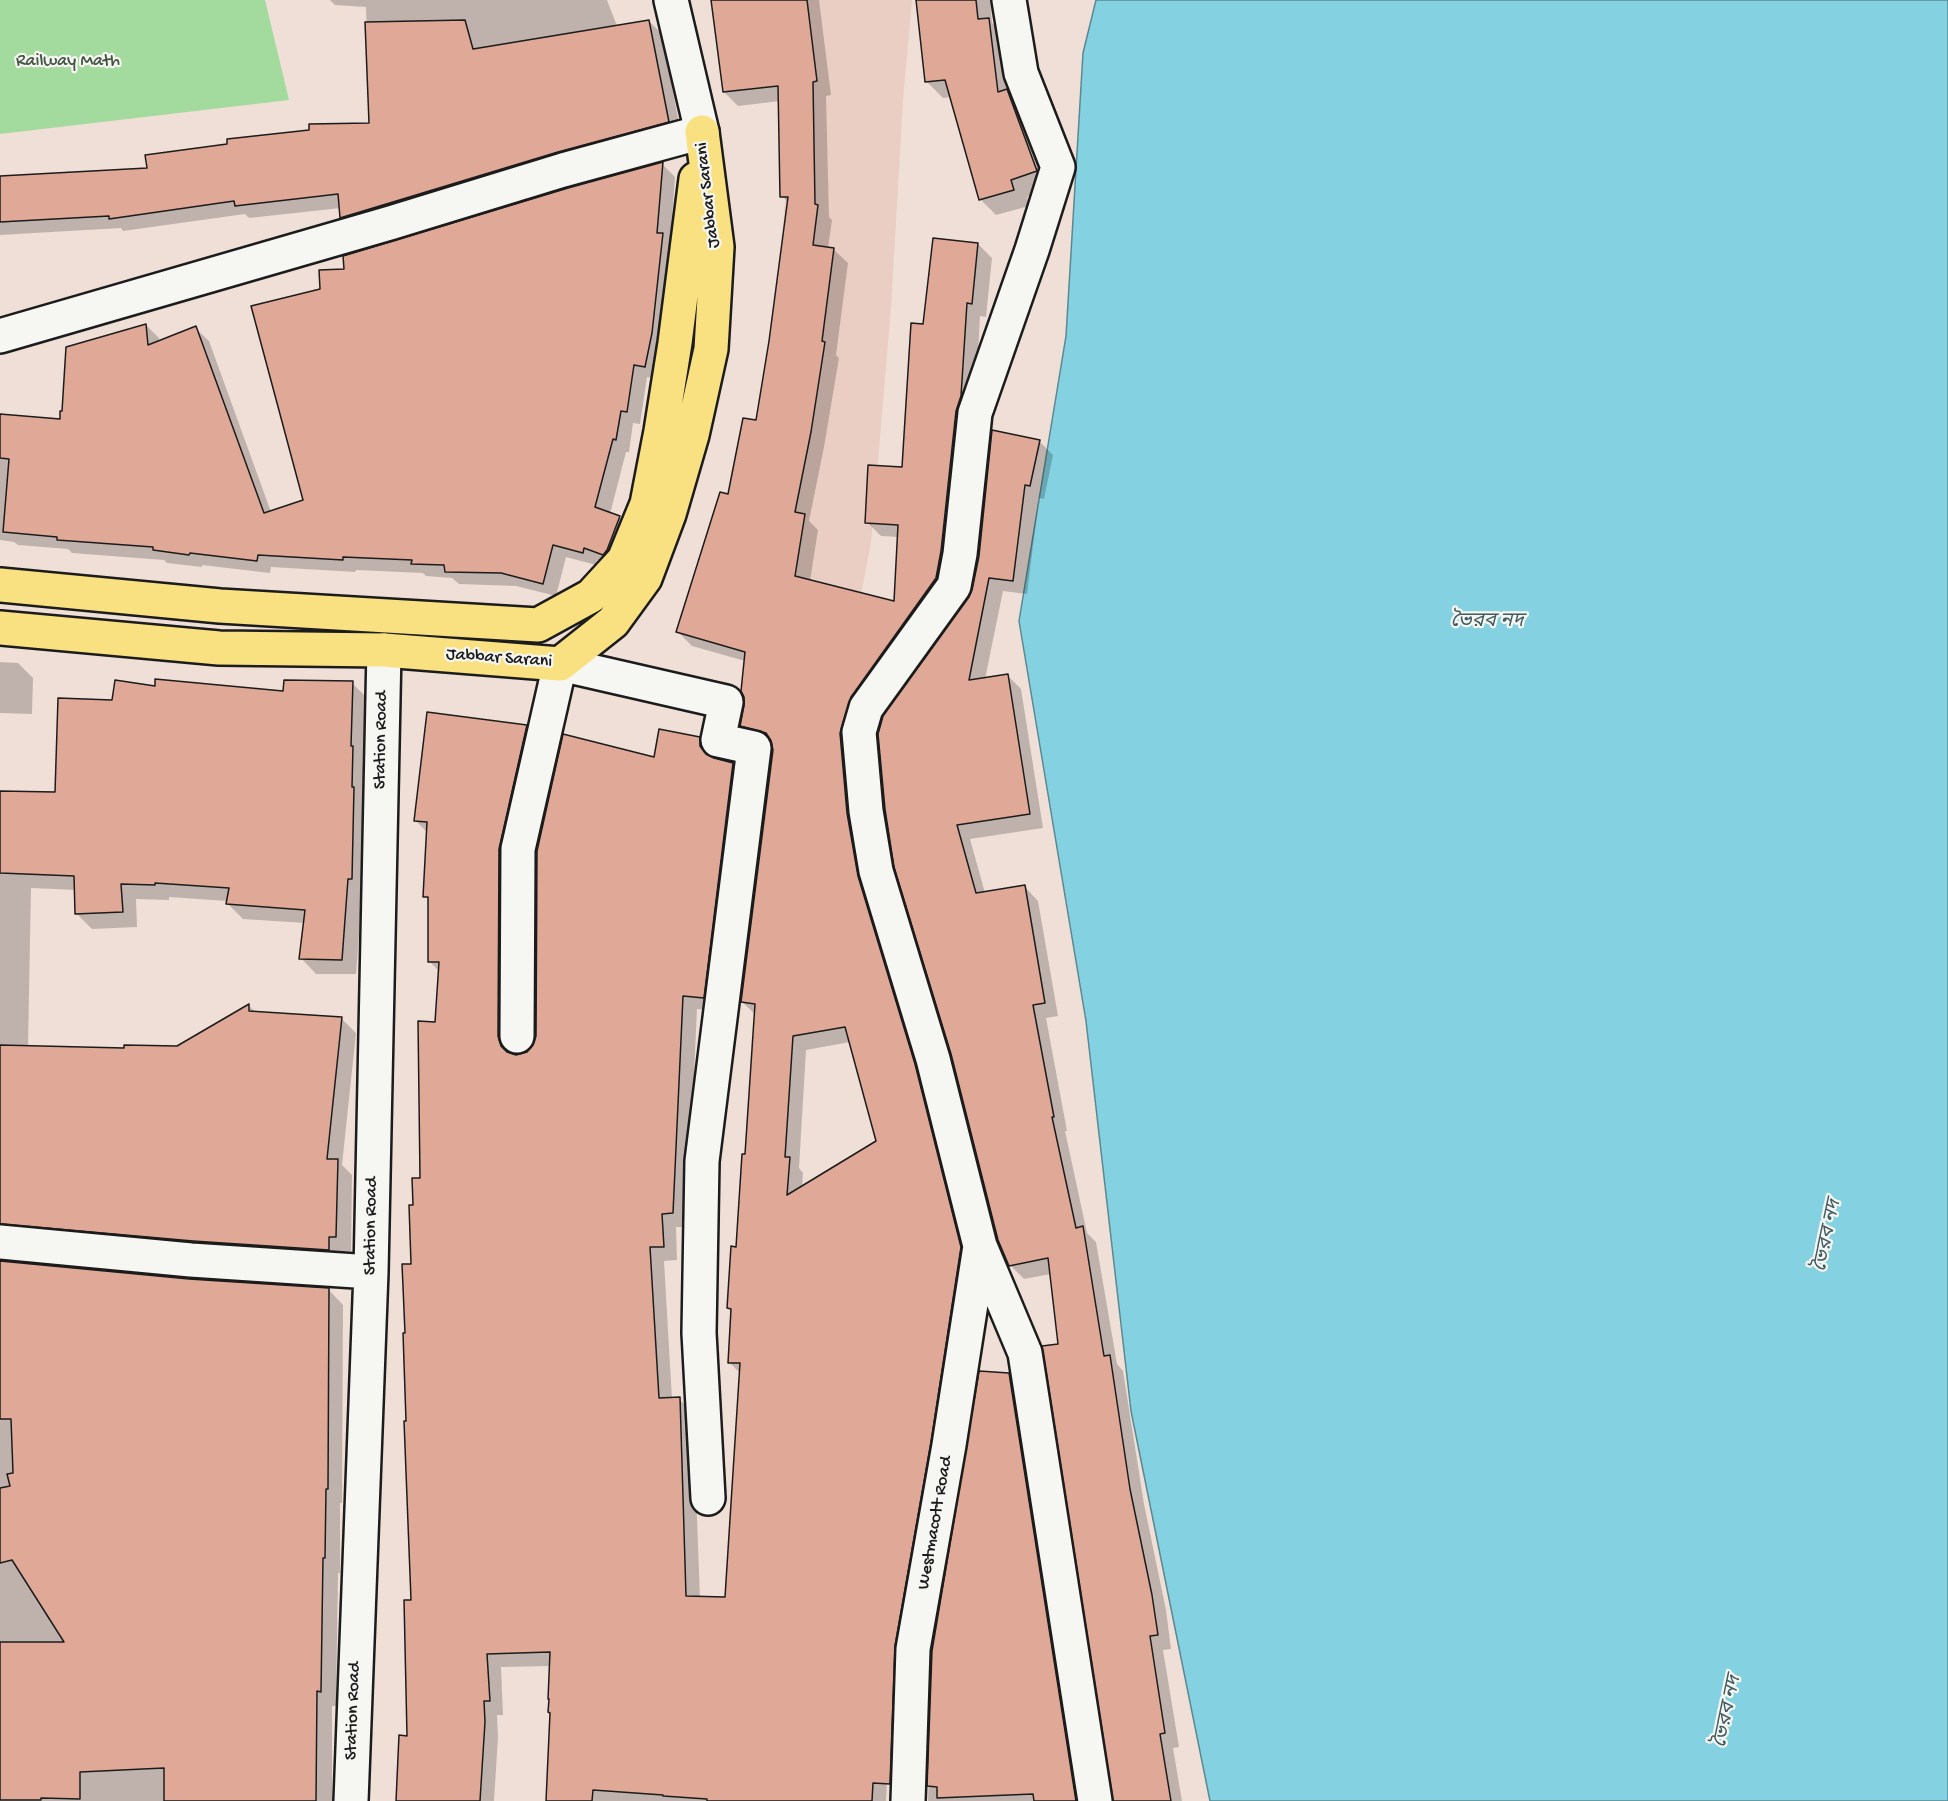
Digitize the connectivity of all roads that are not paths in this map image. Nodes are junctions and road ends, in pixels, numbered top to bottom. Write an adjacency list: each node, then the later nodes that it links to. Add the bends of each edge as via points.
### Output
1 (671, 0): 3 (street)
2 (1009, 0): 11 (street, via 1021,73 1058,167 975,413 954,586 866,708 859,732 876,871 933,1059)
3 (702, 132): 4 (street); 5 (main road, Jabbar Sarani, via 675,343 647,504 624,560 591,596 538,625 220,606); 8 (main road, Jabbar Sarani, via 717,247 711,349 692,435 645,578 613,622)
4 (0, 336)
5 (0, 585)
6 (0, 628): 7 (main road, Jabbar Sarani, via 219,648)
7 (384, 650): 8 (main road, Jabbar Sarani); 12 (street, Station Road)
8 (560, 664): 9 (street, via 518,849); 13 (street, via 726,702 718,740 754,748 702,1161 699,1333)
9 (517, 1036)
10 (0, 1242): 12 (street)
11 (980, 1246): 15 (street, Westmacott Road, via 950,1445 913,1649); 16 (street, via 1025,1353)
12 (371, 1272): 14 (street, Station Road)
13 (708, 1498)
14 (351, 1801)
15 (908, 1801)
16 (1095, 1801)

